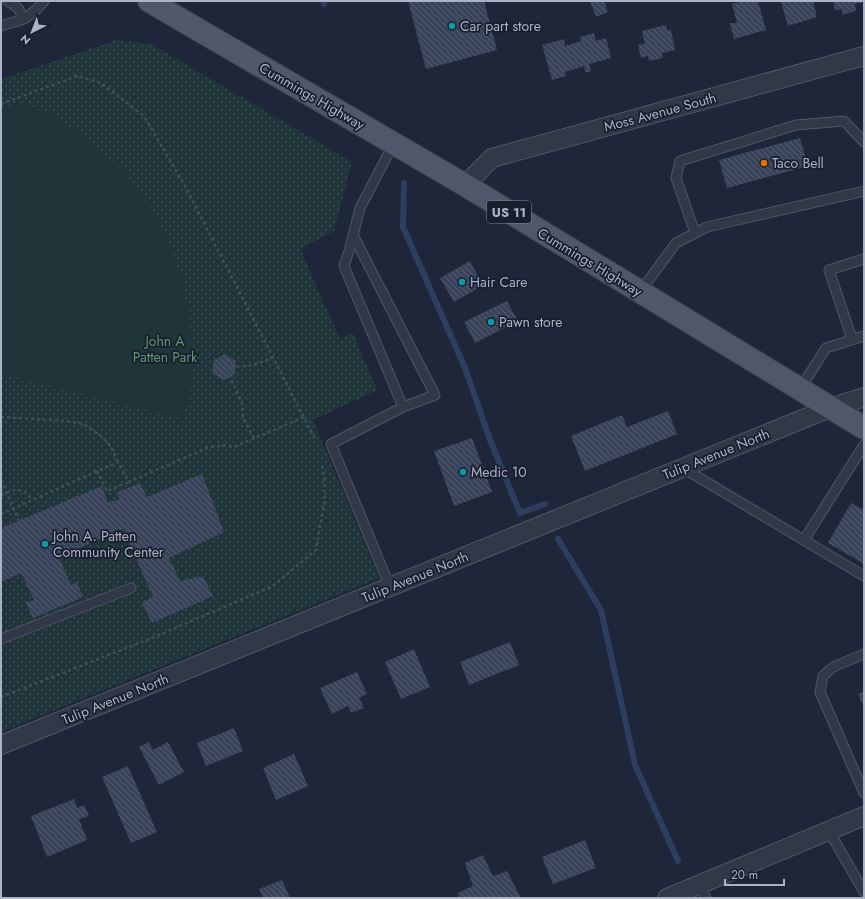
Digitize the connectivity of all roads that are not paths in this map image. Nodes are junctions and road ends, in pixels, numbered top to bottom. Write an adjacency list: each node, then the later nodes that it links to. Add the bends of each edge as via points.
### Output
1 (8, 1): 4 (lane, via 18,8)
2 (44, 1): 4 (lane)
3 (150, 1): 8 (main road, Cummings Highway / US 11)
4 (24, 19): 5 (lane)
5 (1, 26)
6 (864, 56): 9 (street, Moss Avenue South, via 492,158)
7 (864, 142): 11 (lane, via 844,122 796,125 680,161 676,178)
8 (394, 143): 9 (main road, Cummings Highway / US 11); 12 (lane, via 360,208)
9 (465, 185): 14 (main road, Cummings Highway / US 11)
10 (864, 191): 11 (lane, via 707,227)
11 (695, 233): 14 (lane, via 676,243)
12 (353, 235): 19 (lane, via 344,266); 19 (lane, via 434,395)
13 (864, 259): 16 (lane, via 829,270)
14 (640, 292): 17 (main road, Cummings Highway / US 11)
15 (864, 336): 16 (lane)
16 (852, 339): 17 (lane, via 826,348)
17 (800, 389): 20 (main road, Cummings Highway / US 11)
18 (864, 398): 20 (street, Tulip Avenue North)
19 (402, 407): 26 (lane, via 331,444)
20 (830, 408): 21 (main road, Cummings Highway / US 11); 23 (street, Tulip Avenue North)
21 (864, 428)
22 (864, 445): 24 (lane)
23 (682, 468): 24 (lane); 26 (street, Tulip Avenue North)
24 (804, 540): 25 (lane)
25 (864, 576)
26 (390, 587): 30 (street, Tulip Avenue North)
27 (131, 588): 28 (lane)
28 (1, 639)
29 (864, 654): 31 (lane, via 833,667 823,676 820,692)
30 (1, 745)
31 (864, 793)
32 (864, 816): 33 (street)
33 (829, 831): 34 (street); 35 (lane)
34 (703, 891): 36 (street)
35 (864, 892)
36 (667, 898)

